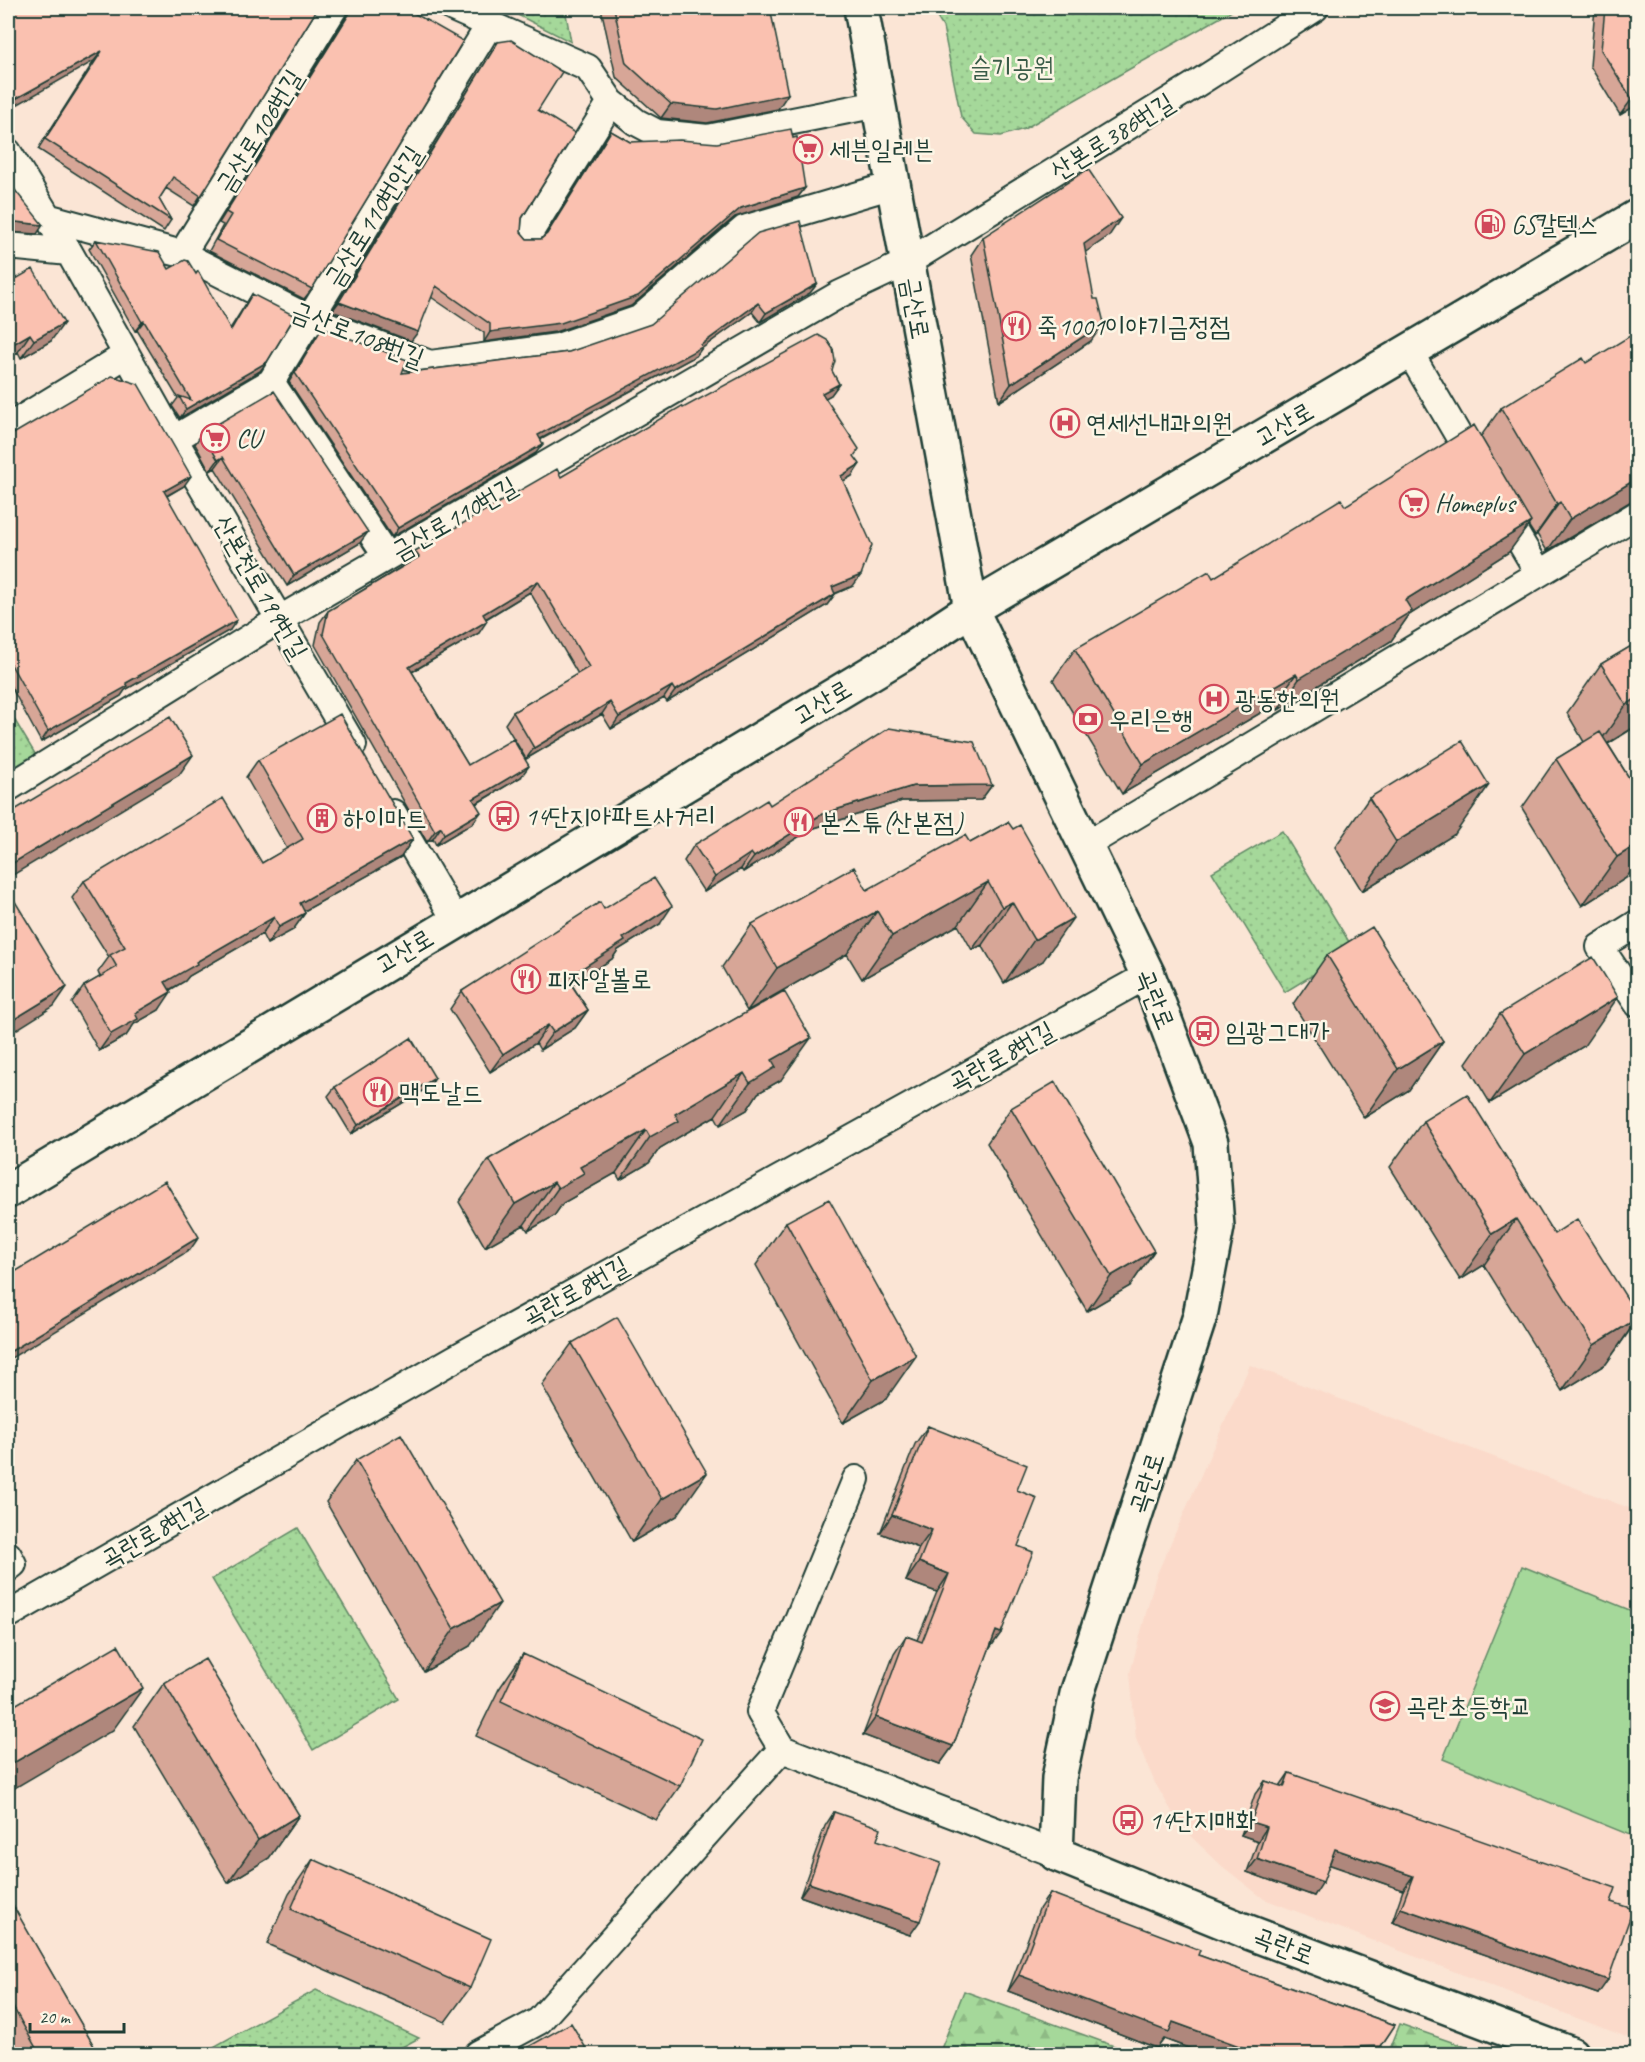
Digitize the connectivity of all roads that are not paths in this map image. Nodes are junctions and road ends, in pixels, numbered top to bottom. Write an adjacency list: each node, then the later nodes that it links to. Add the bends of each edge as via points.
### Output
1 (334, 8): 15 (street, 금산로106번길)
2 (453, 8): 5 (street)
3 (861, 8): 7 (street, 금산로)
4 (1315, 8): 16 (street, 산본로386번길)
5 (490, 24): 6 (street, via 588,68); 17 (street, 금산로110번안길)
6 (611, 102): 7 (street, via 636,123 657,133 708,138); 12 (street)
7 (878, 104): 9 (street, 금산로)
8 (8, 152): 11 (street, 산본천로199번길)
9 (893, 184): 16 (street, 금산로); 17 (street, 금산로108번길, via 744,230 639,319 558,347 430,364)
10 (1638, 216): 18 (street, 고산로)
11 (47, 217): 14 (street, 산본천로199번길); 15 (street, 금산로108번길)
12 (528, 235)
13 (8, 246): 14 (street)
14 (69, 252): 19 (street, 산본천로199번길)
15 (182, 254): 17 (street, 금산로108번길)
16 (908, 262): 24 (street, 금산로110번길, via 830,300); 26 (street, 금산로)
17 (308, 318): 20 (street, 금산로110번안길)
18 (1408, 351): 25 (street); 26 (street, 고산로)
19 (126, 355): 21 (street); 22 (street, 산본천로199번길)
20 (271, 382): 22 (street); 24 (street)
21 (8, 427)
22 (174, 439): 27 (street, 산본천로199번길)
23 (1638, 514): 25 (street)
24 (387, 557): 27 (street, 금산로110번길)
25 (1539, 573): 29 (street)
26 (971, 609): 29 (street, 곡란로); 30 (street, 고산로, via 901,655)
27 (280, 619): 28 (street, 금산로110번길); 30 (street, 산본천로199번길)
28 (8, 788)
29 (1086, 845): 32 (street, 곡란로)
30 (456, 921): 34 (street, 고산로)
31 (1638, 922): 33 (street, via 1600,947)
32 (1148, 975): 38 (street, 곡란로8번길, via 454,1359); 40 (street, 곡란로, via 1211,1143 1217,1227 1200,1316 1077,1694 1059,1778)
33 (1638, 1005)
34 (8, 1191)
35 (856, 1479): 39 (street, via 760,1712)
36 (8, 1555): 37 (street, via 13,1564)
37 (8, 1568)
38 (8, 1616)
39 (782, 1749): 40 (street); 41 (street, via 539,2021)
40 (1056, 1854): 42 (street, 곡란로)
41 (478, 2055)
42 (1571, 2055)

